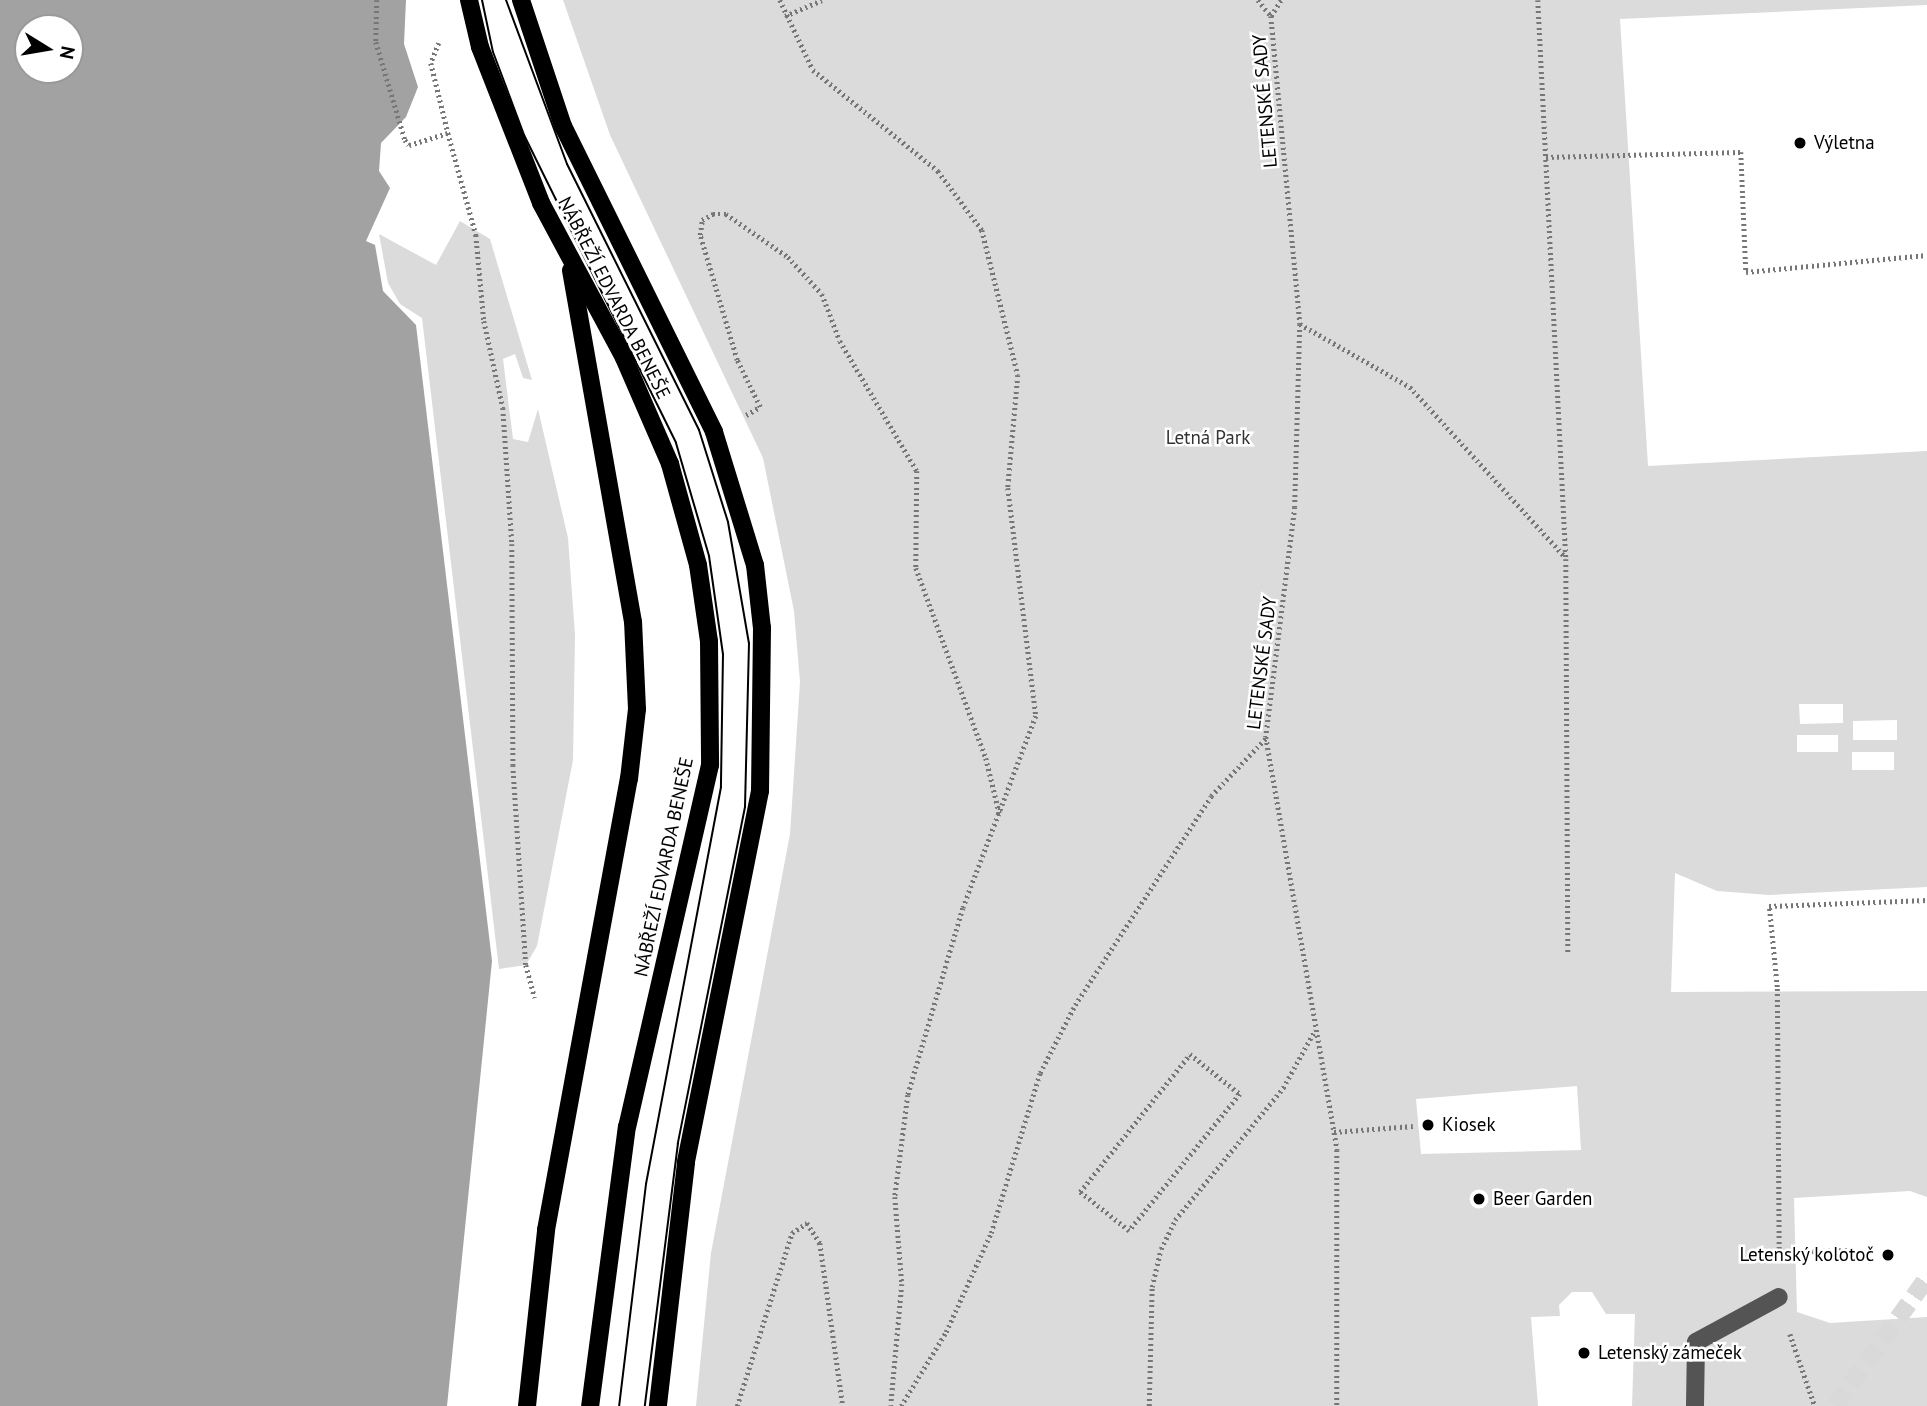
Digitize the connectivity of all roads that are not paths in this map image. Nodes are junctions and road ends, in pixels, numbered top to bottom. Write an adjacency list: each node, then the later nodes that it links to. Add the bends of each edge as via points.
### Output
1 (469, 0): 3 (main road, NÁBŘEŽÍ EDVARDA BENEŠE, via 514,140)
2 (521, 0): 7 (main road, NÁBŘEŽÍ EDVARDA BENEŠE, via 564,126 714,432 755,565 762,628 760,791 686,1163)
3 (568, 257): 5 (main road, via 634,622 637,709 629,779 545,1230); 6 (main road, NÁBŘEŽÍ EDVARDA BENEŠE, via 624,358 670,464 698,565 712,724 710,765 627,1126)
4 (1779, 1297): 8 (lane, via 1696,1342)
5 (527, 1406)
6 (590, 1406)
7 (659, 1406)
8 (1695, 1406)

